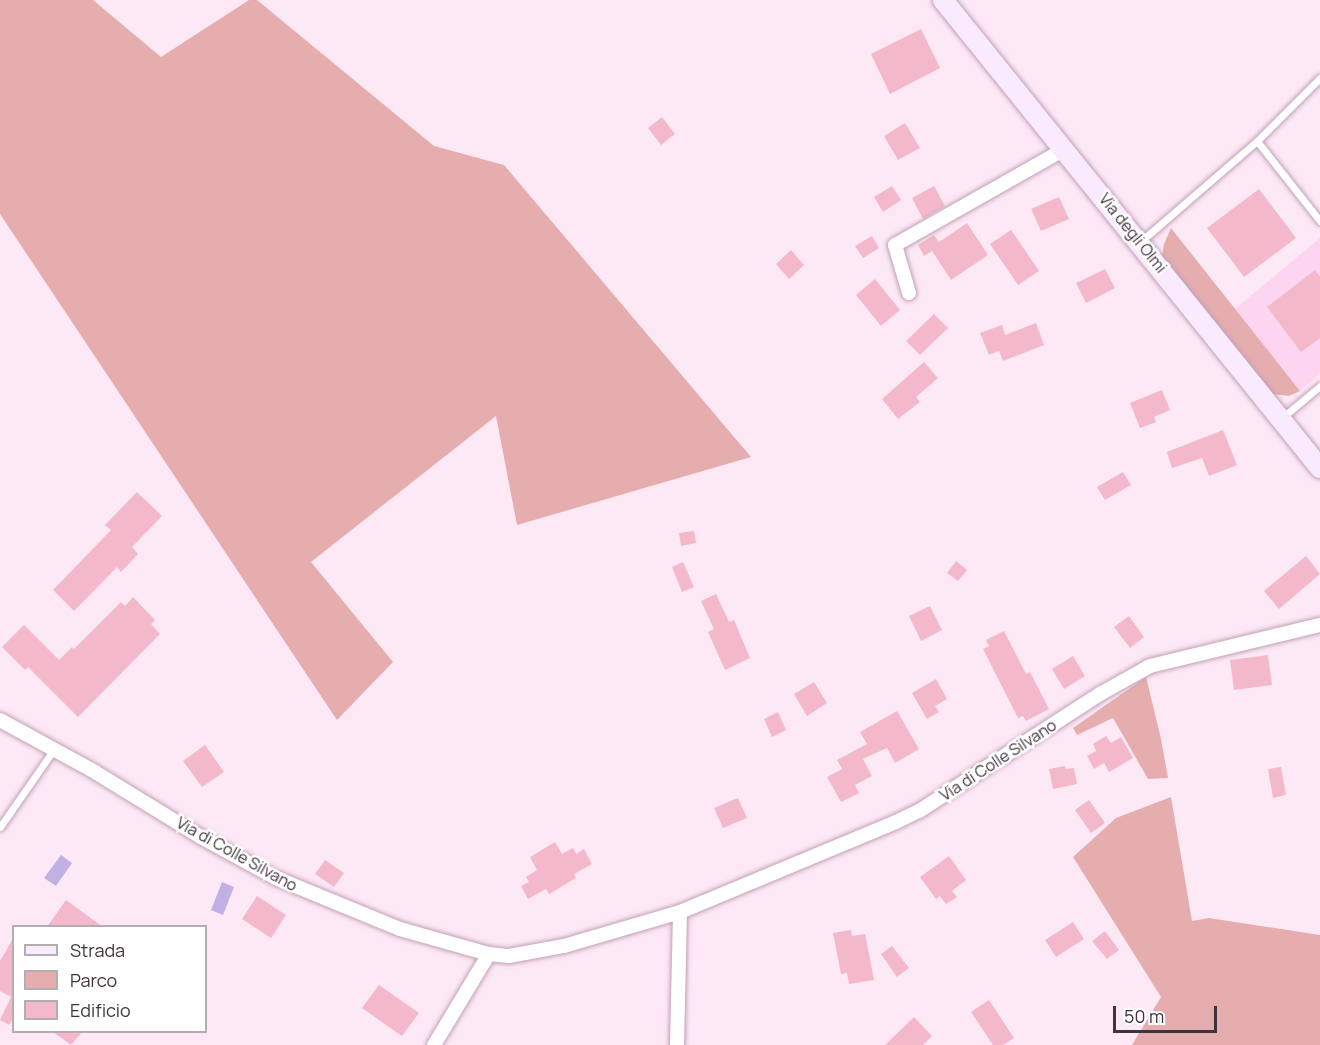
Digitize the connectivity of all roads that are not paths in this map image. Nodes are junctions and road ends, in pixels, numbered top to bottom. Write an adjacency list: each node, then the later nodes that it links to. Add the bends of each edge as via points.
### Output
1 (943, 0): 4 (street, Via degli Olmi)
2 (1320, 78): 3 (lane)
3 (1257, 141): 5 (lane); 6 (lane)
4 (1065, 149): 6 (street, Via degli Olmi); 7 (street, via 896,244)
5 (1320, 221)
6 (1140, 242): 9 (street, Via degli Olmi)
7 (909, 293)
8 (1320, 386): 9 (lane)
9 (1281, 418): 10 (street, Via degli Olmi)
10 (1320, 468)
11 (1320, 625): 15 (street, Via di Colle Silvano, via 1150,666 919,811)
12 (0, 720): 13 (street, Via di Colle Silvano)
13 (54, 749): 14 (lane); 16 (street, Via di Colle Silvano, via 284,882 400,929)
14 (0, 827)
15 (680, 912): 16 (street, Via di Colle Silvano, via 544,951 509,956); 18 (street)
16 (489, 954): 17 (street)
17 (434, 1045)
18 (677, 1045)

